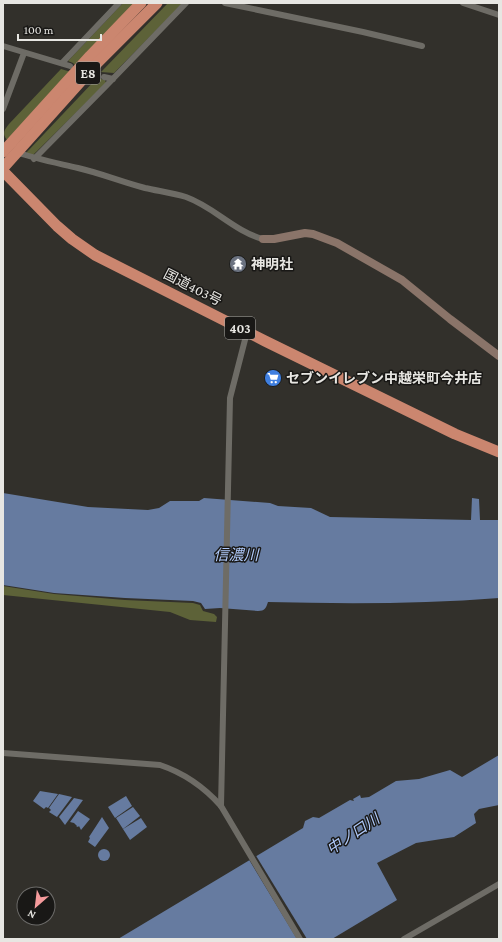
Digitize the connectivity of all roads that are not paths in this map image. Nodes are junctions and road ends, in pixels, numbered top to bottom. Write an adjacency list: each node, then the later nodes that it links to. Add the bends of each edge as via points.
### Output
1 (120, 3): 11 (street)
2 (141, 3): 16 (highway, E8, via 90,56)
3 (157, 3): 16 (highway, E8)
4 (186, 3): 14 (street)
5 (225, 3): 9 (street)
6 (463, 3): 7 (street)
7 (499, 15)
8 (3, 46): 10 (street)
9 (422, 46)
10 (24, 53): 11 (street); 15 (street)
11 (62, 63): 12 (street)
12 (70, 66)
13 (104, 77): 14 (street)
14 (113, 79): 19 (street)
15 (3, 109)
16 (19, 142): 18 (highway, E8); 20 (highway, E8)
17 (3, 148): 19 (street)
18 (3, 152)
19 (34, 159): 21 (street, via 186,197 212,209 255,237)
20 (3, 170): 22 (highway, 国道403号 / 403, via 57,226 95,255)
21 (263, 239): 23 (street, via 305,233 337,243 402,280)
22 (247, 332): 24 (highway, 国道403号 / 403, via 455,434); 26 (street, via 230,398)
23 (499, 356)
24 (499, 452)
25 (3, 753): 26 (street, via 160,765 193,781)
26 (221, 806): 28 (street)
27 (499, 884): 29 (street)
28 (300, 939)
29 (404, 939)

